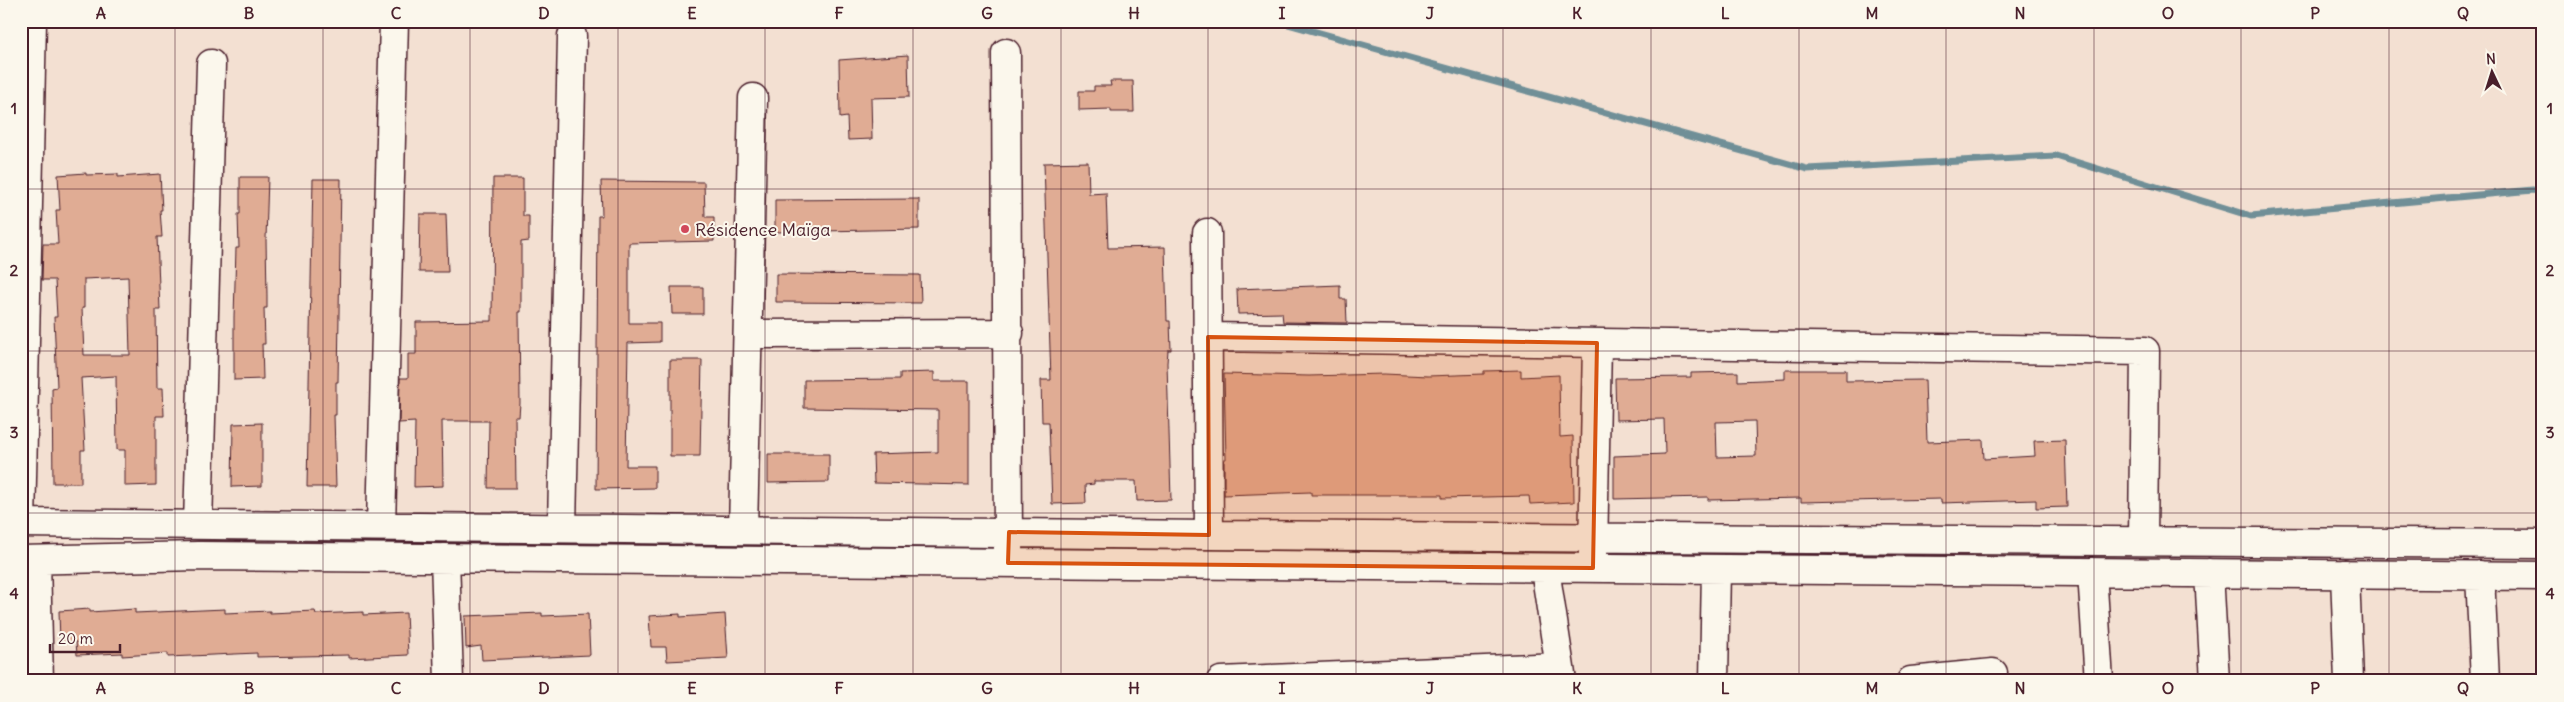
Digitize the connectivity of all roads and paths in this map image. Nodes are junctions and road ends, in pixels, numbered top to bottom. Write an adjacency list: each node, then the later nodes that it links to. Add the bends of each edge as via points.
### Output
1 (32, 21): 7 (street)
2 (394, 21): 16 (street)
3 (572, 36): 17 (street)
4 (1006, 52): 9 (street)
5 (211, 64): 15 (street)
6 (754, 98): 11 (street)
7 (25, 152): 10 (street)
8 (1207, 233): 12 (street)
9 (1009, 333): 11 (street); 19 (street)
10 (23, 334): 14 (street)
11 (749, 334): 18 (street)
12 (1208, 336): 13 (street); 20 (street)
13 (1597, 342): 21 (street); 22 (street, via 2145,351)
14 (21, 523): 15 (street)
15 (198, 525): 16 (street)
16 (381, 526): 17 (street)
17 (562, 528): 18 (street)
18 (743, 530): 19 (street)
19 (1009, 532): 20 (street); 26 (street)
20 (1209, 535): 21 (street)
21 (1593, 537): 22 (street); 27 (street)
22 (2143, 541): 23 (street)
23 (2543, 544)
24 (445, 558): 25 (street, via 198,556); 26 (street); 38 (street)
25 (29, 560): 37 (street)
26 (1008, 563): 28 (street)
27 (1593, 568): 28 (street); 29 (street)
28 (1545, 569): 36 (street)
29 (1716, 569): 30 (street); 40 (street)
30 (2092, 572): 31 (street); 42 (street)
31 (2209, 573): 32 (street); 43 (street)
32 (2345, 574): 33 (street); 44 (street)
33 (2480, 575): 34 (street); 45 (street)
34 (2543, 576)
35 (1992, 673): 41 (street)
36 (1560, 674): 39 (street)
37 (39, 681)
38 (449, 681)
39 (1221, 681)
40 (1714, 681)
41 (1911, 681)
42 (2099, 681)
43 (2215, 681)
44 (2349, 681)
45 (2485, 681)

